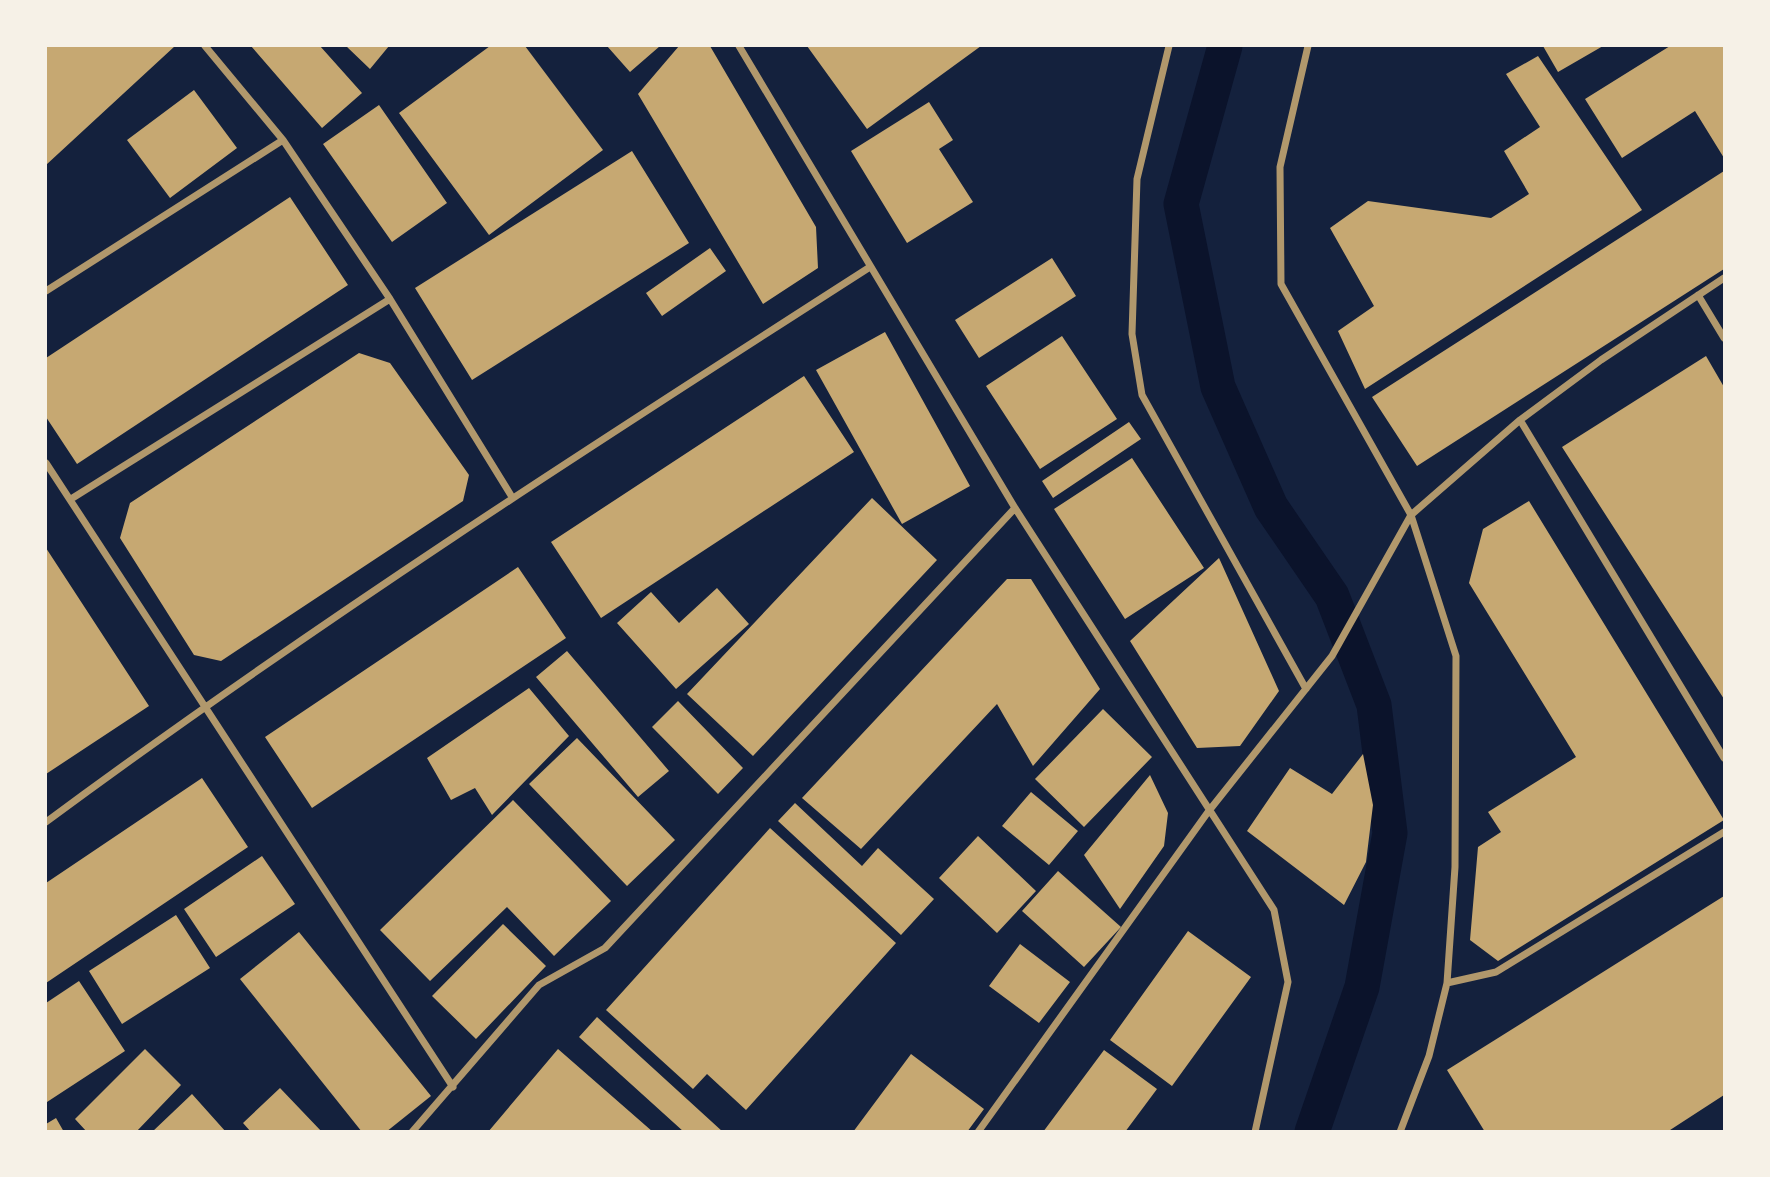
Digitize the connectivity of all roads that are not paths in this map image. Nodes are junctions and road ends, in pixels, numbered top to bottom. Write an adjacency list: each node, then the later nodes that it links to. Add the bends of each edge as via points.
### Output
1 (205, 46): 5 (street)
2 (739, 46): 6 (street)
3 (1169, 46): 18 (street, via 1137,179 1132,334 1142,395)
4 (1308, 46): 17 (street, via 1280,167 1281,284)
5 (283, 140): 8 (street); 10 (street)
6 (870, 267): 14 (street); 16 (street)
7 (1724, 278): 9 (street)
8 (46, 291)
9 (1698, 295): 11 (street); 12 (street)
10 (390, 299): 14 (street); 15 (street)
11 (1724, 338)
12 (1520, 420): 17 (street); 20 (street)
13 (46, 463): 15 (street)
14 (512, 497): 19 (street)
15 (71, 499): 19 (street)
16 (1015, 508): 21 (street); 25 (street, via 605,948 539,985)
17 (1411, 515): 18 (street, via 1332,656); 24 (street, via 1456,656 1455,867)
18 (1306, 689): 21 (street)
19 (205, 704): 22 (street); 25 (street)
20 (1724, 758)
21 (1208, 812): 27 (street); 28 (street, via 1274,910 1289,982)
22 (46, 822)
23 (1724, 832): 24 (street, via 1496,972)
24 (1447, 983): 29 (street, via 1429,1056)
25 (453, 1087): 26 (street)
26 (412, 1132)
27 (978, 1132)
28 (1255, 1132)
29 (1399, 1132)

